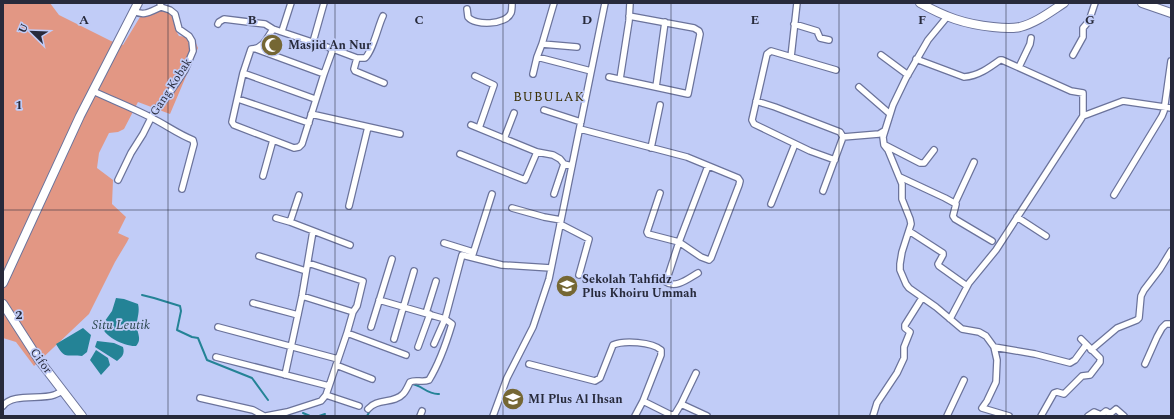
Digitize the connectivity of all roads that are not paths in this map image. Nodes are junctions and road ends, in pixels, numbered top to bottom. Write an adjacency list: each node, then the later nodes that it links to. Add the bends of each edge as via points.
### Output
1 (138, 3): 16 (street)
2 (291, 3): 25 (street)
3 (324, 3): 28 (street)
4 (512, 3): 15 (street, via 511,13 500,22 473,21 468,17)
5 (554, 3): 29 (street)
6 (598, 3): 13 (street)
7 (630, 3): 19 (street)
8 (797, 3): 23 (street)
9 (920, 3): 20 (street)
10 (1064, 3): 20 (street, via 1029,24 1013,28 976,25)
11 (1095, 3): 34 (street, via 1083,28 1083,37)
12 (1142, 3): 17 (street)
13 (605, 4): 42 (street)
14 (160, 5): 16 (street, via 146,14); 64 (street, Gang Kobak, via 175,14 179,29 189,36 194,48 185,70)
15 (467, 9)
16 (134, 11): 53 (street)
17 (1171, 12)
18 (383, 16): 37 (street, via 369,55 366,58)
19 (630, 16): 21 (street); 49 (street)
20 (946, 17): 38 (street)
21 (665, 22): 51 (street); 51 (street, via 694,28 699,30 700,34 688,94)
22 (218, 24): 24 (street, via 224,19 265,24)
23 (794, 24): 27 (street, via 817,30 820,38); 36 (street)
24 (273, 29): 25 (street); 31 (street, via 260,48)
25 (282, 31): 28 (street)
26 (1031, 38): 40 (street)
27 (829, 40)
28 (313, 42): 32 (street)
29 (542, 44): 30 (street); 35 (street)
30 (577, 48)
31 (256, 49): 43 (street, via 251,49); 44 (street)
32 (333, 49): 37 (street); 44 (street)
33 (881, 55): 46 (street)
34 (1073, 55)
35 (537, 57): 42 (street); 45 (street)
36 (791, 57): 41 (street); 56 (street, via 768,52)
37 (357, 58): 50 (street, via 355,71)
38 (916, 59): 40 (street, via 964,77 982,72 1000,60); 46 (street)
39 (1171, 61): 58 (street)
40 (1019, 67): 63 (street, via 1070,91 1083,93)
41 (836, 70)
42 (591, 71): 66 (street)
43 (243, 73): 54 (street); 55 (street)
44 (324, 74): 55 (street)
45 (533, 74)
46 (908, 75): 62 (street)
47 (475, 76): 69 (street, via 494,85)
48 (609, 77): 49 (street)
49 (620, 79): 51 (street)
50 (384, 83)
51 (656, 87)
52 (859, 87): 62 (street)
53 (93, 91): 64 (street); 123 (street)
54 (238, 99): 65 (street); 75 (street, via 232,124)
55 (315, 99): 61 (street)
56 (756, 101): 73 (street, via 840,132); 76 (street, via 752,120 754,124)
57 (660, 105): 78 (street)
58 (1168, 108): 63 (street, via 1123,101); 96 (street)
59 (544, 110): 66 (street)
60 (514, 113): 74 (street)
61 (311, 114): 65 (street); 68 (street)
62 (890, 114): 71 (street)
63 (1083, 116): 101 (street)
64 (151, 117): 89 (street, Gang Kobak); 90 (street, via 194,142)
65 (309, 122): 75 (street, via 299,147 294,148)
66 (581, 122): 70 (street)
67 (471, 125): 69 (street)
68 (368, 127): 72 (street); 99 (street)
69 (479, 128): 74 (street)
70 (580, 129): 78 (street); 85 (street)
71 (884, 131): 73 (street, via 879,134); 77 (street)
72 (400, 134)
73 (843, 137): 82 (street)
74 (504, 139): 80 (street)
75 (273, 140): 87 (street)
76 (795, 144): 82 (street); 97 (street)
77 (884, 145): 79 (street, via 920,163 924,163); 88 (street)
78 (651, 148): 86 (street)
79 (934, 150)
80 (537, 152): 81 (street, via 525,180); 84 (street, via 553,155)
81 (460, 154)
82 (835, 160): 91 (street)
83 (974, 162): 98 (street)
84 (564, 164): 85 (street); 95 (street)
85 (572, 166): 104 (street)
86 (708, 166): 109 (street); 109 (street, via 740,181 711,258 709,260 701,257)
87 (263, 176)
88 (900, 177): 98 (street); 106 (street, via 902,199 911,224)
89 (118, 180)
90 (182, 188)
91 (823, 191)
92 (660, 193): 109 (street, via 647,232)
93 (298, 194): 103 (street)
94 (492, 194): 113 (street)
95 (554, 194)
96 (1114, 195)
97 (771, 204)
98 (955, 204): 108 (street, via 955,219)
99 (349, 206)
100 (512, 208): 104 (street)
101 (1017, 217): 107 (street); 124 (street, via 996,250)
102 (276, 218): 103 (street)
103 (290, 222): 105 (street)
104 (561, 222): 117 (street); 121 (street, via 589,239)
105 (313, 231): 111 (street); 116 (street)
106 (909, 231): 124 (street, via 943,253 939,266); 126 (street, via 901,256 900,270 908,288)
107 (1046, 236)
108 (992, 241)
109 (679, 242): 120 (street, via 666,282 679,283)
110 (444, 243): 113 (street)
111 (350, 245)
112 (1171, 250): 146 (street, via 1141,296 1139,318 1117,328)
113 (472, 255): 117 (street, via 488,262 510,266); 135 (street, via 463,255 461,258)
114 (259, 256): 118 (street)
115 (392, 259): 127 (street)
116 (308, 263): 118 (street); 131 (street, via 363,281 358,306)
117 (551, 268): 168 (street, via 533,327 507,378)
118 (306, 271): 125 (street)
119 (414, 271): 130 (street)
120 (698, 273)
121 (579, 275)
122 (436, 281): 132 (street)
123 (3, 283)
124 (967, 286): 134 (street)
125 (302, 296): 131 (street); 133 (street)
126 (922, 298): 134 (street); 171 (street, via 905,325 910,332 904,347 904,358 877,403)
127 (379, 300): 130 (street); 138 (street)
128 (253, 303): 133 (street)
129 (3, 304): 157 (street, Cifor, via 39,360)
130 (403, 307): 132 (street); 140 (street)
131 (354, 312): 139 (street)
132 (428, 313): 135 (street); 144 (street)
133 (298, 315): 143 (street)
134 (950, 318): 145 (street, via 962,329 986,336)
135 (444, 319): 142 (street); 164 (street, via 452,324 442,357 429,380 410,382 399,397 378,402)
136 (1171, 324): 151 (street, via 1166,324 1160,331)
137 (218, 327): 143 (street)
138 (371, 327)
139 (347, 333): 147 (street); 149 (street)
140 (394, 338)
141 (1081, 339): 146 (street)
142 (434, 344)
143 (292, 346): 149 (street); 153 (street)
144 (418, 346)
145 (994, 348): 146 (street, via 1035,354 1070,363); 173 (street, via 997,360 996,382 982,408)
146 (1089, 348): 174 (street, via 1101,360 1090,375 1082,376 1064,394 1055,392)
147 (406, 355)
148 (216, 357): 153 (street)
149 (337, 362): 154 (street); 156 (street)
150 (529, 364): 160 (street, via 595,381 600,378 613,345 618,342 657,346 661,350 661,355)
151 (1145, 364)
152 (696, 373): 161 (street)
153 (285, 375): 156 (street)
154 (372, 379)
155 (964, 380): 172 (street)
156 (329, 386): 158 (street)
157 (63, 390): 162 (street, via 50,396 10,400); 166 (street, Cifor)
158 (326, 395): 163 (street); 165 (street, via 321,401)
159 (200, 398): 167 (street, via 253,410)
160 (643, 401): 161 (street, via 671,415 676,414); 169 (street)
161 (681, 404): 170 (street)
162 (3, 406)
163 (359, 406)
164 (368, 409)
165 (286, 414): 167 (street)
166 (82, 416)
167 (265, 416)
168 (493, 416)
169 (635, 416)
170 (707, 416)
171 (873, 416)
172 (947, 416)
173 (1008, 416)
174 (1041, 416)
175 (1088, 416): 176 (street, via 1094,412 1101,415 1106,411 1110,414 1116,409)
176 (1124, 416)

